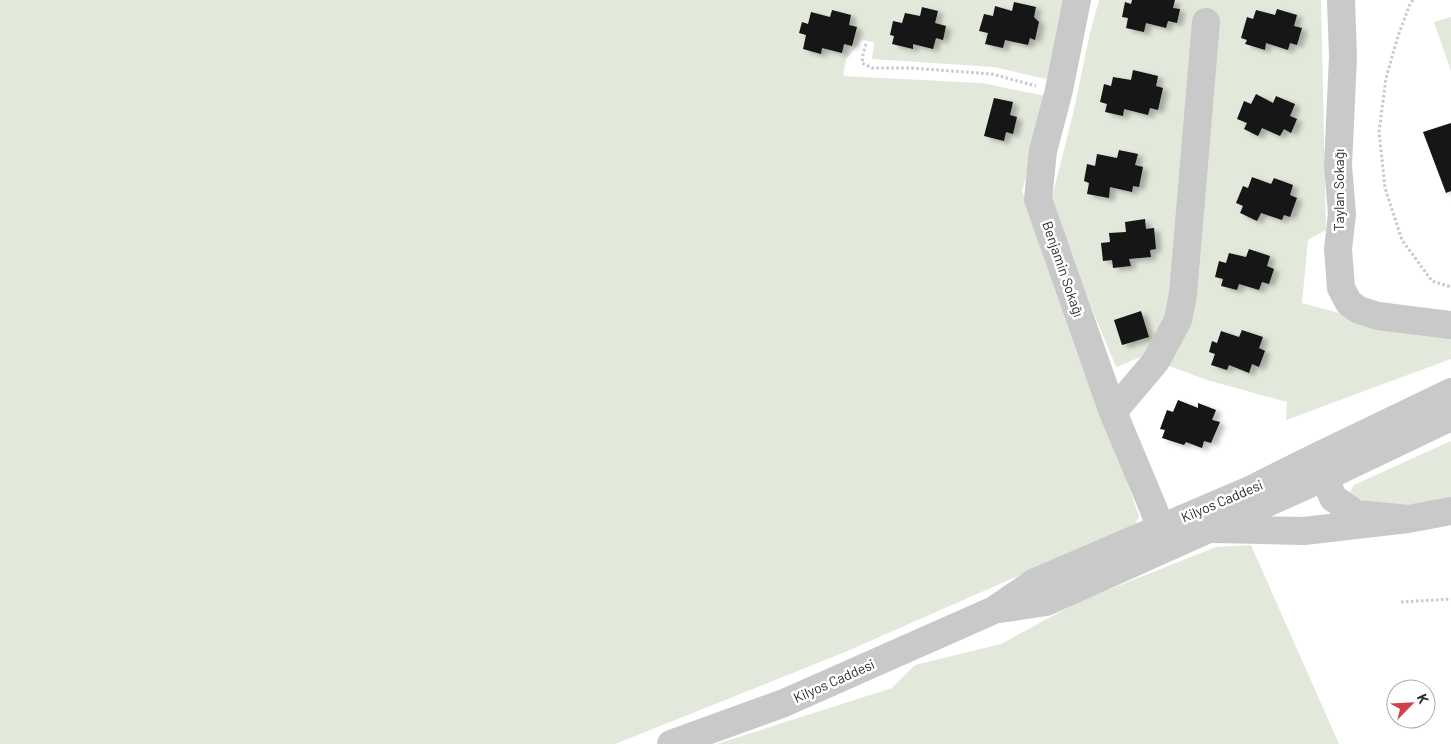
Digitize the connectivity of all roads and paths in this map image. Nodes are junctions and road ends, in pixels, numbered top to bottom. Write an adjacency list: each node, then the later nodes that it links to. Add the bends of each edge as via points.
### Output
1 (1077, 0): 6 (street, Benjamin Sokağı)
2 (1341, 0): 8 (street, Taylan Sokağı, via 1343,57 1338,166 1342,214 1338,249 1341,288 1348,303 1359,310 1378,316)
3 (1413, 0): 7 (path, via 1386,78 1379,132 1386,188 1402,240 1432,281)
4 (1206, 22): 11 (street, via 1183,294 1178,320 1156,361)
5 (866, 44): 6 (path, via 862,63 872,68 992,74)
6 (1059, 90): 11 (street, Benjamin Sokağı, via 1043,151 1038,199)
7 (1451, 287)
8 (1451, 325)
9 (1451, 382): 13 (street, via 1394,400 1328,430 1314,447)
10 (1451, 392): 13 (street, Kilyos Caddesi)
11 (1113, 412): 16 (street, Benjamin Sokağı)
12 (1451, 417): 13 (street, Kilyos Caddesi)
13 (1321, 467): 15 (street, via 1333,498 1356,514); 16 (street, Kilyos Caddesi, via 1252,489); 17 (street, Kilyos Caddesi)
14 (1451, 511): 15 (street)
15 (1408, 519): 17 (street, via 1304,531)
16 (1161, 527): 20 (street, Kilyos Caddesi, via 1035,582)
17 (1207, 529): 20 (street, Kilyos Caddesi, via 1046,602)
18 (1451, 600): 19 (path)
19 (1401, 602)
20 (994, 610): 21 (street, Kilyos Caddesi, via 784,703)
21 (671, 744)

